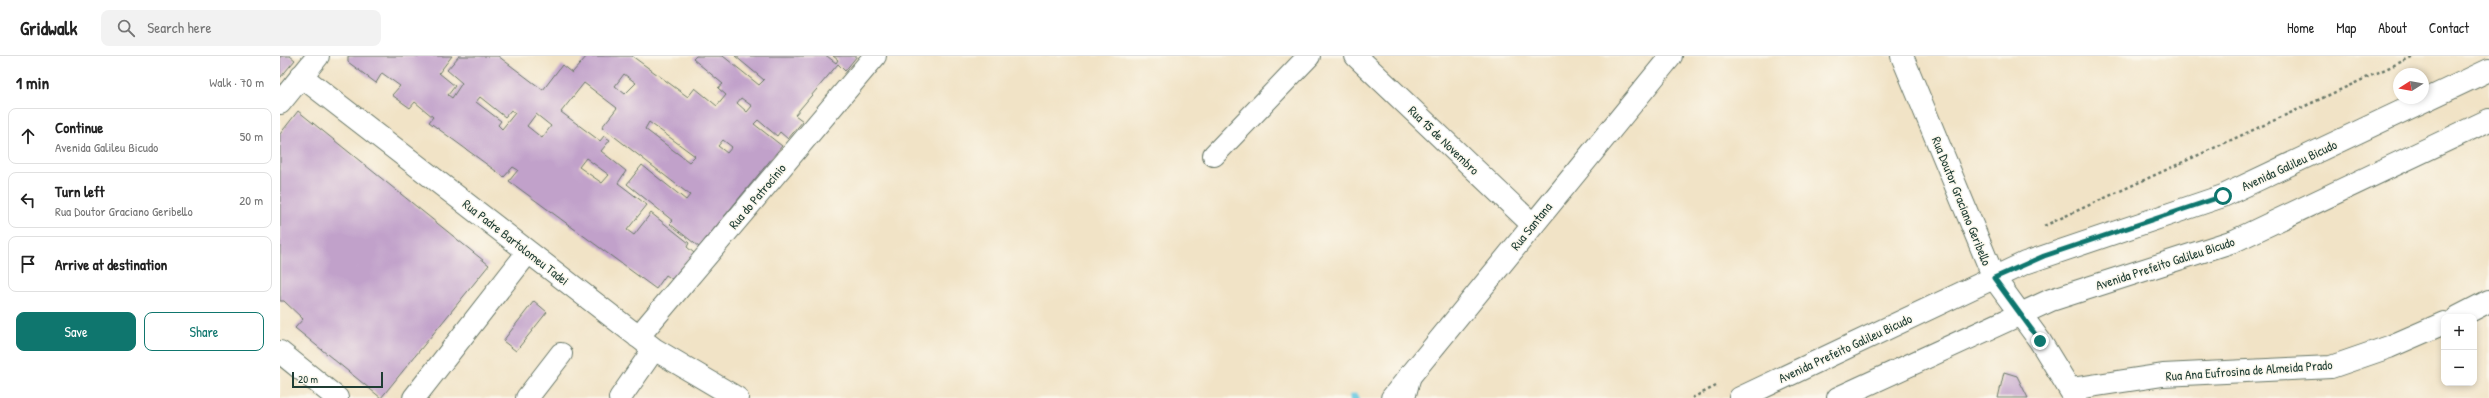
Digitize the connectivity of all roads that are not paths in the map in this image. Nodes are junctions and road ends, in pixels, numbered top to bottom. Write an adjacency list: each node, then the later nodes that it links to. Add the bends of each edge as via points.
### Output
1 (317, 56): 8 (street)
2 (876, 56): 19 (street, Rua do Patrocínio)
3 (1309, 56): 11 (street)
4 (1356, 56): 12 (street, Rua 15 de Novembro)
5 (1671, 56): 12 (street, Rua Santana)
6 (1902, 56): 14 (street, Rua Doutor Graciano Geribello)
7 (2489, 70): 14 (street, Avenida Galileu Bicudo, via 2223,196 2044,256)
8 (301, 76): 9 (street); 13 (street, Rua Padre Bartolomeu Tadei)
9 (280, 103)
10 (2489, 120): 16 (street, Avenida Prefeito Galileu Bicudo, via 2234,241 2051,300)
11 (1214, 155)
12 (1532, 224): 22 (street, Rua Santana)
13 (528, 252): 19 (street, Rua Padre Bartolomeu Tadei); 25 (street)
14 (1994, 278): 16 (street, Rua Doutor Graciano Geribello); 31 (street, Avenida Prefeito Galileu Bicudo)
15 (2489, 301): 17 (street)
16 (2020, 313): 23 (street, Rua Doutor Graciano Geribello); 32 (street, Avenida Prefeito Galileu Bicudo)
17 (2464, 314)
18 (2441, 324): 23 (street, Rua Ana Eufrosina de Almeida Prado, via 2389,347 2331,367 2163,375)
19 (646, 343): 27 (street, Rua do Patrocínio); 28 (street, Rua Padre Bartolomeu Tadei)
20 (280, 352): 24 (street)
21 (561, 354): 26 (street)
22 (1410, 375): 29 (street, Rua Santana); 30 (street)
23 (2073, 394)
24 (337, 398)
25 (414, 398)
26 (527, 398)
27 (620, 398)
28 (737, 398)
29 (1392, 398)
30 (1404, 398)
31 (1740, 398)
32 (1838, 398)

